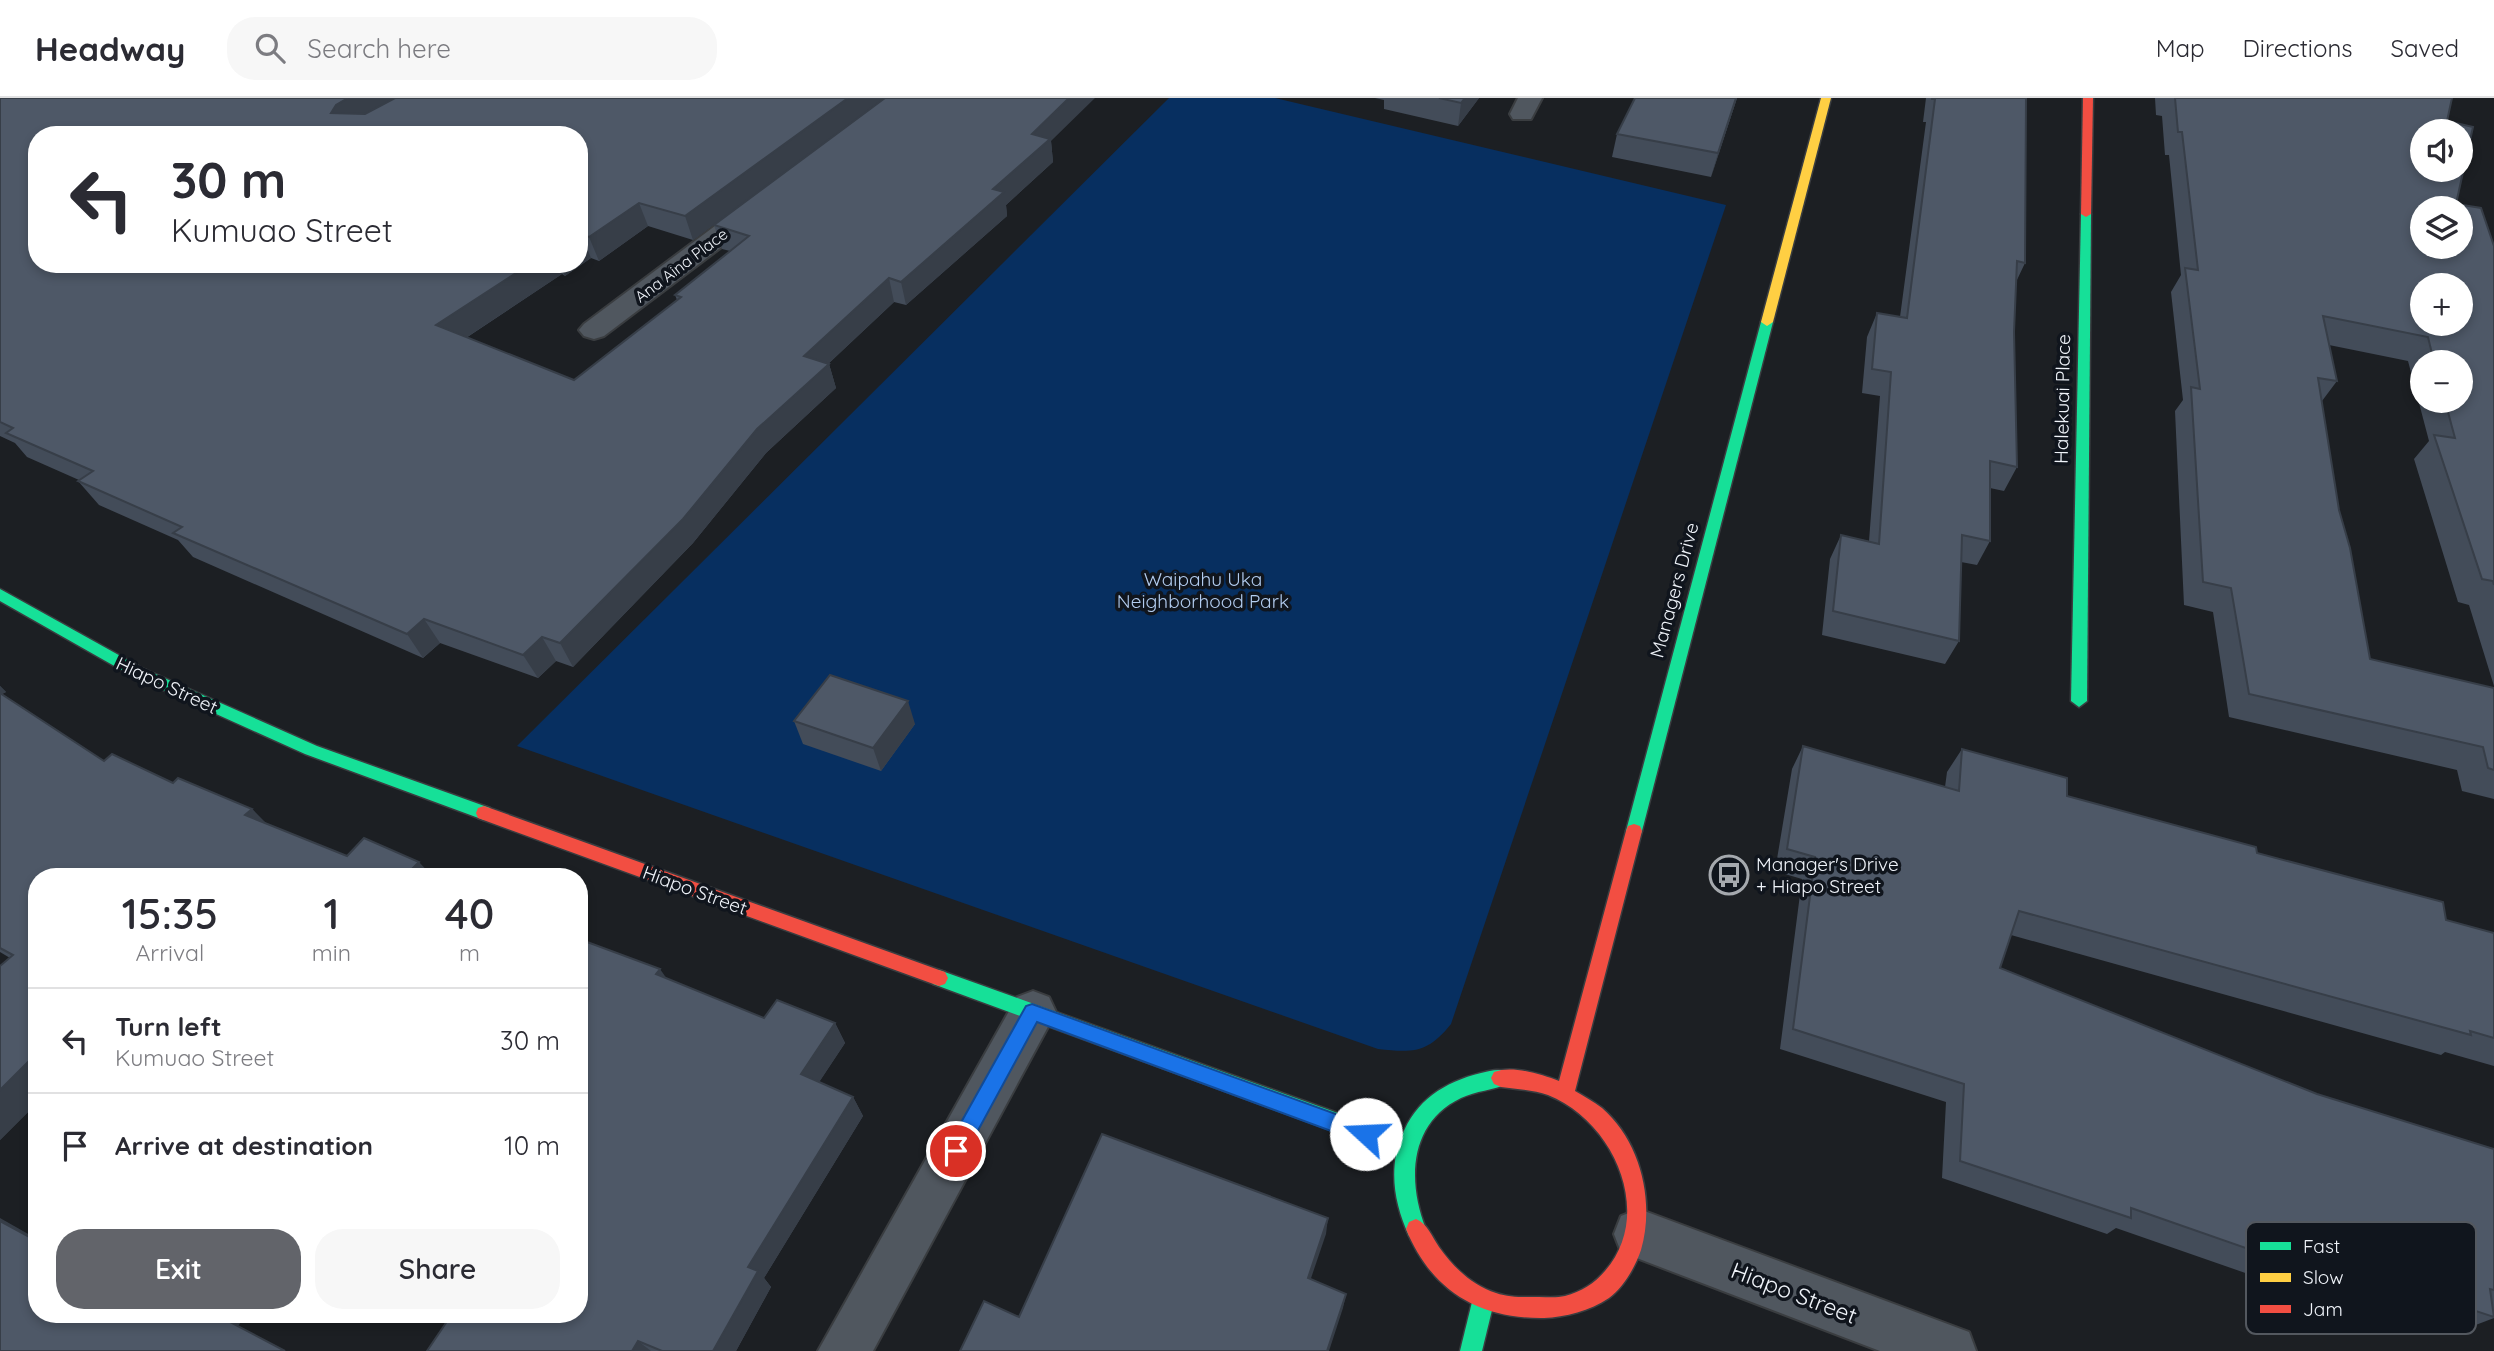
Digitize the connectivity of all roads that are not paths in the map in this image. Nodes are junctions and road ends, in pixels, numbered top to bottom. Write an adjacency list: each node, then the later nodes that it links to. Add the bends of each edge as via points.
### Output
1 (1826, 98): 8 (street, Managers Drive)
2 (2088, 98): 6 (street, Halekuai Place)
3 (781, 189): 4 (street, Ana Aina Place)
4 (594, 330)
5 (0, 594): 7 (street, Hiapo Street, via 137,672 311,750)
6 (2079, 701)
7 (1032, 1012): 9 (street, Hiapo Street); 12 (street)
8 (1565, 1093): 9 (street, via 1534,1082 1501,1078 1470,1083 1443,1098 1420,1121); 10 (street, via 1594,1113 1616,1137 1632,1169)
9 (1407, 1149): 11 (street, via 1402,1182 1408,1217 1424,1251 1451,1281)
10 (1639, 1234): 11 (street, via 1624,1269 1587,1301 1564,1311 1523,1313); 14 (street, Hiapo Street)
11 (1483, 1302): 13 (street)
12 (844, 1351)
13 (1471, 1351)
14 (1950, 1351)

